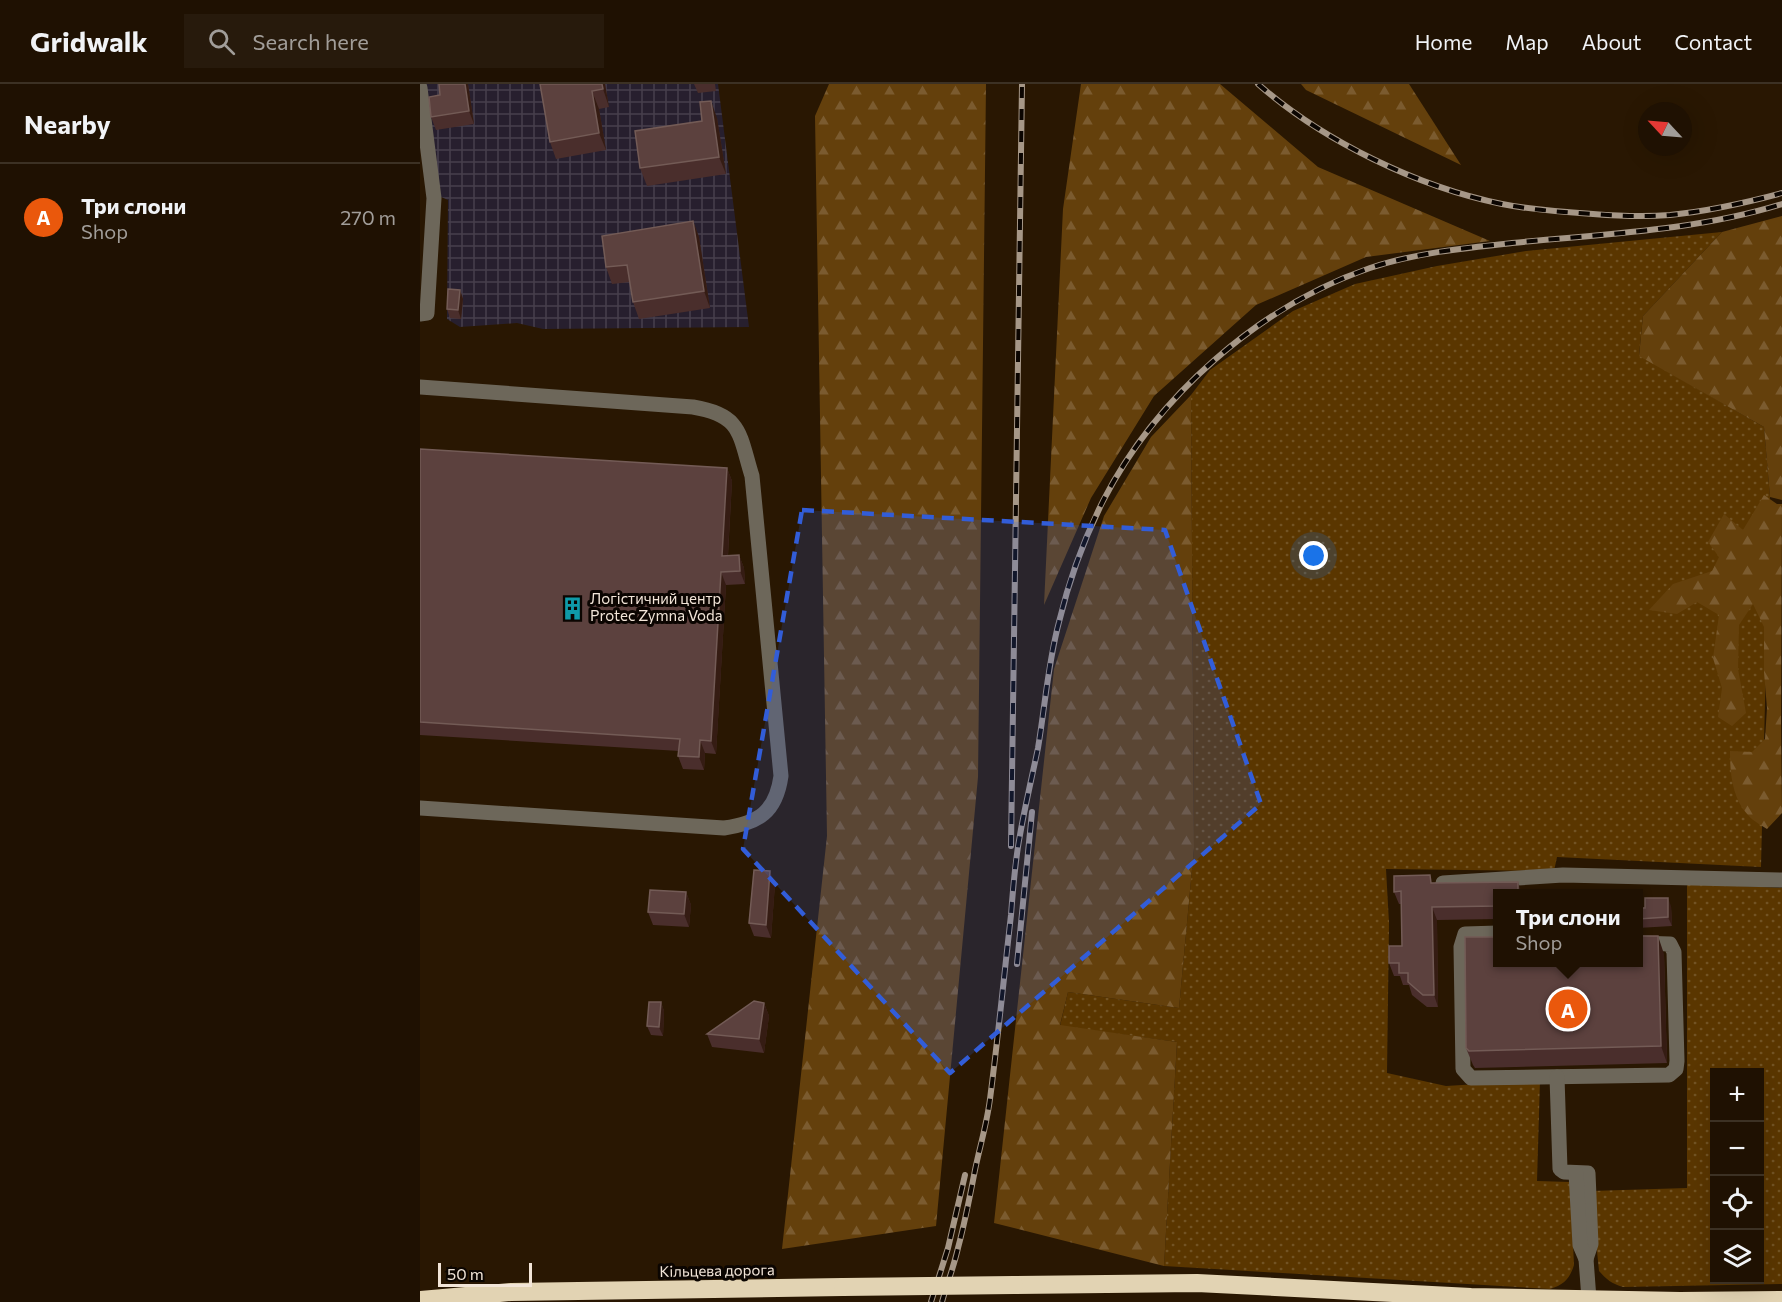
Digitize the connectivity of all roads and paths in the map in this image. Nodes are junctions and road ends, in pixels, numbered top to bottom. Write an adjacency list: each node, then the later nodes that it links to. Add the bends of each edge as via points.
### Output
1 (420, 88): 2 (street, via 434,198 427,313)
2 (420, 314)
3 (420, 387): 4 (street, via 693,407 722,415 733,424 752,476 781,776 779,791 768,809 755,820 724,828)
4 (420, 808)
5 (1782, 880): 6 (street, via 1563,875)
6 (1443, 883)
7 (1493, 933): 9 (street, via 1465,934 1461,947 1462,1069 1471,1078)
8 (1643, 942): 9 (street, via 1670,944 1674,952 1676,1069 1669,1075)
9 (1557, 1077): 10 (street, via 1560,1169 1576,1173 1580,1245 1586,1259)
10 (1589, 1299): 11 (highway, Кільцева дорога, bridge, via 1197,1283 511,1292); 12 (highway, Кільцева дорога)
11 (420, 1300)
12 (1782, 1300)

